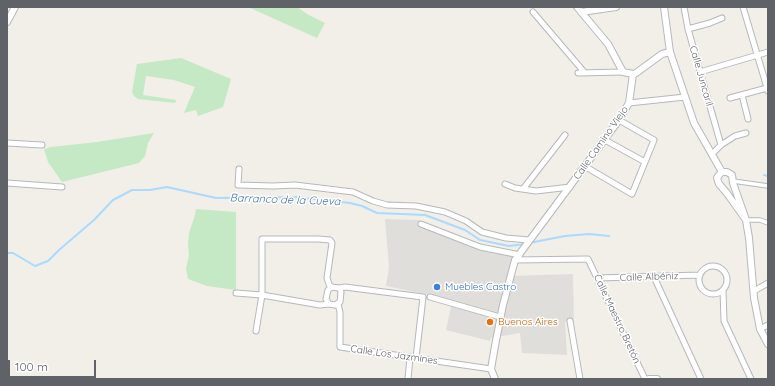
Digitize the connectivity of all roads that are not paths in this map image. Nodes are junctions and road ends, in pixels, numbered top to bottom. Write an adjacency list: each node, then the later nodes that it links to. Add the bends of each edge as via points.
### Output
1 (15, 7): 9 (street)
2 (616, 7): 6 (street)
3 (664, 7): 11 (street)
4 (684, 7): 10 (street, Calle Juncaril)
5 (743, 7): 13 (street)
6 (579, 9): 14 (street, via 608,44)
7 (533, 12): 17 (street)
8 (722, 18): 10 (street)
9 (7, 22)
10 (688, 29): 15 (street, Calle Juncaril)
11 (670, 52): 18 (street, via 662,54); 21 (street)
12 (768, 52): 13 (street)
13 (758, 56): 15 (street); 19 (street)
14 (623, 72): 17 (street); 18 (street)
15 (700, 72): 31 (street, Calle Juncaril)
16 (578, 73): 17 (street)
17 (585, 73)
18 (633, 74): 23 (street, Calle Camino Viejo)
19 (767, 90): 20 (street)
20 (742, 95): 22 (street); 24 (street)
21 (685, 97): 23 (street); 32 (street, via 694,123)
22 (730, 98)
23 (629, 102): 25 (street, Calle Camino Viejo)
24 (748, 119)
25 (619, 120): 28 (street, Calle Camino Viejo); 33 (street, via 654,140)
26 (746, 133): 31 (street, via 735,136)
27 (565, 135): 44 (street)
28 (605, 140): 33 (street); 34 (street, Calle Camino Viejo)
29 (7, 143): 30 (street)
30 (42, 145)
31 (721, 145): 32 (street)
32 (712, 154): 36 (street)
33 (645, 162): 34 (street, via 632,194)
34 (586, 167): 42 (street, Calle Camino Viejo)
35 (239, 169): 48 (street, via 238,185 295,185 353,192 387,205 416,206 445,212 466,221 482,232)
36 (722, 172): 37 (street, via 730,173); 43 (street, via 717,178 718,184)
37 (733, 182): 40 (street); 43 (street, via 728,188); 45 (street)
38 (7, 183): 41 (street)
39 (505, 184): 44 (street)
40 (768, 186)
41 (62, 187)
42 (570, 187): 44 (street, via 536,191); 48 (street, Calle Camino Viejo)
43 (722, 187): 45 (street)
44 (523, 189)
45 (746, 220): 46 (street); 58 (street)
46 (768, 222)
47 (421, 224): 49 (street, via 480,247)
48 (529, 240): 49 (street, Calle Camino Viejo)
49 (520, 255): 50 (street, Calle Camino Viejo)
50 (516, 260): 53 (street, Calle Maestro Bretón, via 588,259); 64 (street)
51 (700, 275): 52 (street, Calle Albéniz); 57 (street, via 700,284 706,291 714,294); 57 (street, via 710,266 723,270 727,278)
52 (654, 277): 53 (street, Calle Albéniz); 79 (street)
53 (598, 278): 76 (street, Calle Maestro Bretón)
54 (768, 283): 58 (street)
55 (330, 287): 56 (street); 60 (street, via 327,278 332,243 330,240 262,239); 62 (street, via 326,298)
56 (339, 288): 63 (street, via 341,294); 71 (street, via 423,297)
57 (723, 290): 80 (street, via 724,321)
58 (754, 291): 67 (street)
59 (236, 293): 60 (street)
60 (262, 295): 62 (street, via 318,305); 68 (street)
61 (430, 297): 64 (street)
62 (329, 304): 63 (street)
63 (338, 304): 70 (street, Calle Los Jazmines, via 340,347)
64 (500, 317): 72 (street)
65 (570, 321): 75 (street)
66 (768, 325): 67 (street)
67 (760, 329): 69 (street)
68 (256, 331)
69 (768, 344)
70 (410, 357): 71 (street, Calle Los Jazmines); 73 (street)
71 (416, 358): 72 (street, Calle Los Jazmines)
72 (491, 369): 74 (street)
73 (408, 379)
74 (495, 379)
75 (580, 379)
76 (645, 379)
77 (649, 379): 78 (street)
78 (657, 379)
79 (701, 379)
80 (751, 379)

